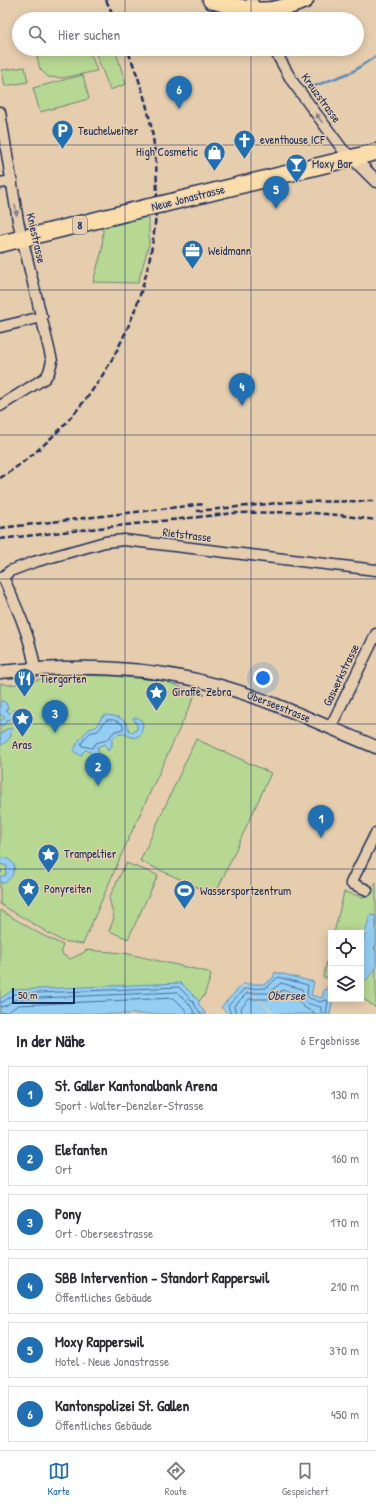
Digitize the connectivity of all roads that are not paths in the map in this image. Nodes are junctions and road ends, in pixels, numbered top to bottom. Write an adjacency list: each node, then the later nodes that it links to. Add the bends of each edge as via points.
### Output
1 (211, 0): 3 (main road)
2 (305, 0): 3 (main road, via 271,11)
3 (255, 10)
4 (278, 56): 7 (street, Kreuzstrasse, one-way to 4, via 343,150 292,81)
5 (0, 112): 8 (street, Kniestrasse)
6 (376, 152): 7 (main road, Neue Jonastrasse / 8)
7 (353, 158): 9 (street); 11 (main road, Neue Jonastrasse / 8)
8 (12, 181): 10 (street); 11 (street, Kniestrasse, one-way to 11)
9 (376, 181)
10 (0, 183)
11 (22, 239): 12 (main road, Neue Jonastrasse / 8); 13 (street, Kniestrasse)
12 (0, 244)
13 (42, 317): 14 (street); 15 (street, Kniestrasse, via 52,358 51,368 45,378)
14 (0, 327)
15 (0, 406)
16 (376, 570): 17 (street, Rietstrasse, via 124,540 105,542 34,562)
17 (2, 577): 19 (street, via 19,611)
18 (376, 634): 21 (street, Gaswerkstrasse)
19 (35, 669): 20 (street, Oberseestrasse); 21 (street, Oberseestrasse, via 115,668 184,678 222,686)
20 (0, 672)
21 (330, 728): 22 (street, Oberseestrasse)
22 (376, 747)
23 (376, 833): 24 (street, via 351,883)
24 (367, 890)

